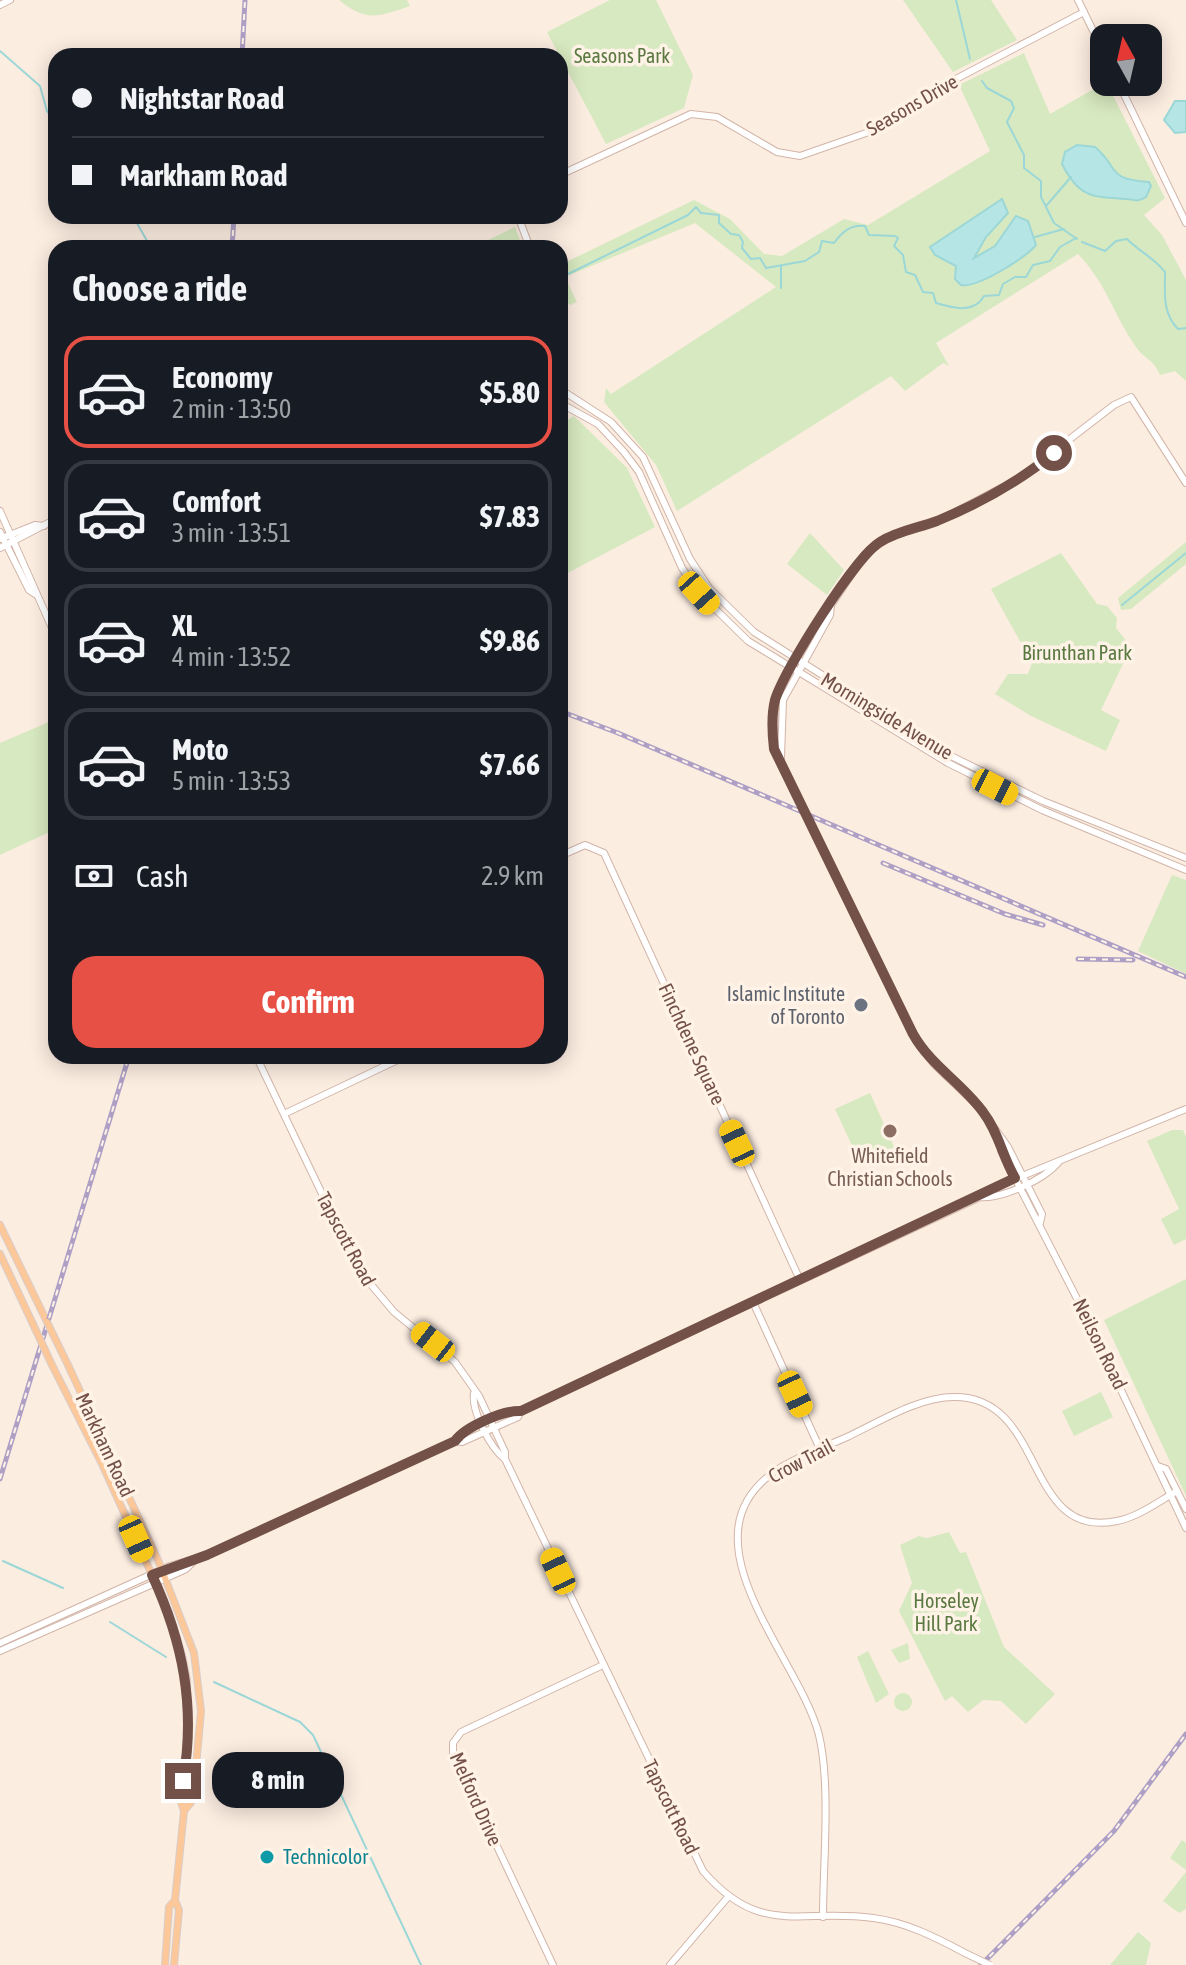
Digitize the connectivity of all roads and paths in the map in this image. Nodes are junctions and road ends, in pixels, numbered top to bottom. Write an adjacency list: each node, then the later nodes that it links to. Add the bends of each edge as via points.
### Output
1 (10, 0): 3 (street)
2 (1078, 0): 4 (street)
3 (0, 5)
4 (1084, 12): 5 (street); 7 (street, Seasons Drive, via 931,92 866,133 800,156 777,152 717,117 691,114)
5 (1090, 24)
6 (1125, 96): 8 (street)
7 (568, 171)
8 (1186, 223)
9 (568, 394): 19 (street, Morningside Avenue, via 597,411 643,457 709,588 754,632)
10 (568, 407): 21 (street, Morningside Avenue, via 598,424 639,472 682,568 699,593 748,641)
11 (1186, 483): 17 (street, via 1131,397 1018,479 942,519 877,544 857,563)
12 (0, 511): 14 (street)
13 (48, 524): 14 (street)
14 (13, 538): 15 (street); 16 (street)
15 (2, 541): 16 (street)
16 (35, 594): 18 (street)
17 (831, 605): 19 (street, Neilson Road); 20 (street, Neilson Road)
18 (48, 621)
19 (794, 659): 20 (street, Morningside Avenue); 21 (street, Neilson Road)
20 (801, 663): 22 (street, Neilson Road); 23 (street, Morningside Avenue)
21 (789, 667): 22 (street, Morningside Avenue); 24 (street, Neilson Road, via 772,726 774,749)
22 (797, 672): 23 (street, Morningside Avenue); 24 (street, Neilson Road, via 783,700)
23 (880, 716): 26 (street, Morningside Avenue, via 1043,801); 27 (street, Morningside Avenue, via 948,763 1042,810)
24 (781, 757): 32 (street, Neilson Road, via 917,1041 981,1109)
25 (568, 852): 42 (street, Finchdene Square, via 585,845 604,853)
26 (1186, 858)
27 (1186, 870)
28 (260, 1064): 31 (street, Tapscott Road)
29 (389, 1064): 31 (street)
30 (1186, 1109): 33 (street)
31 (284, 1114): 44 (street, Tapscott Road, via 358,1269 394,1312 455,1362)
32 (1001, 1142): 34 (street, Neilson Road); 35 (street, Neilson Road)
33 (1058, 1163): 34 (street); 36 (street)
34 (1022, 1175): 35 (street); 36 (street, Neilson Road)
35 (1015, 1178): 37 (street, Neilson Road); 38 (street)
36 (1027, 1183): 37 (street); 39 (street, Neilson Road, via 1042,1214)
37 (1018, 1186): 38 (street, via 992,1198); 39 (street, Neilson Road)
38 (980, 1197): 42 (street)
39 (1040, 1223): 49 (street, Neilson Road)
40 (0, 1225): 55 (main road, Markham Road, bridge)
41 (0, 1254): 56 (main road, Markham Road, bridge)
42 (800, 1280): 43 (street)
43 (753, 1302): 45 (street); 47 (street)
44 (474, 1393): 45 (street, Tapscott Road); 46 (street, Tapscott Road)
45 (492, 1424): 46 (street); 48 (street, Tapscott Road)
46 (484, 1427): 48 (street, Tapscott Road); 54 (street, via 459,1434 455,1441)
47 (820, 1449): 51 (street, Crow Trail, via 927,1401 967,1398 1008,1420 1046,1491 1071,1515 1115,1522); 65 (street, Crow Trail, via 774,1471 757,1486 739,1518 736,1544 740,1567 818,1733 823,1766)
48 (505, 1459): 61 (street, Tapscott Road)
49 (1158, 1466): 50 (street, Neilson Road, via 1166,1469); 51 (street, Neilson Road)
50 (1177, 1491): 51 (street, Crow Trail); 52 (street, Neilson Road)
51 (1169, 1496): 53 (street, Neilson Road)
52 (1186, 1509)
53 (1186, 1528)
54 (196, 1559): 55 (street); 57 (street)
55 (162, 1570): 56 (street); 57 (main road, Markham Road)
56 (152, 1575): 58 (main road, Markham Road); 59 (street)
57 (165, 1578): 58 (street); 62 (main road, Markham Road, via 186,1626 199,1679 193,1800)
58 (155, 1583): 60 (street); 62 (main road, Markham Road, via 177,1635 187,1680 187,1752 180,1799)
59 (0, 1643)
60 (0, 1651)
61 (603, 1665): 63 (street, Tapscott Road, via 692,1852); 68 (street, Melford Drive, via 461,1732 452,1746)
62 (184, 1811): 64 (main road, Markham Road)
63 (728, 1897): 65 (street, Tapscott Road, via 763,1915); 69 (street)
64 (175, 1900): 66 (main road, Markham Road, via 169,1907); 67 (main road, Markham Road, via 179,1910)
65 (823, 1917): 70 (street, Tapscott Road, bridge, via 874,1918 911,1927)
66 (165, 1965)
67 (174, 1965)
68 (553, 1965)
69 (670, 1965)
70 (990, 1965)

